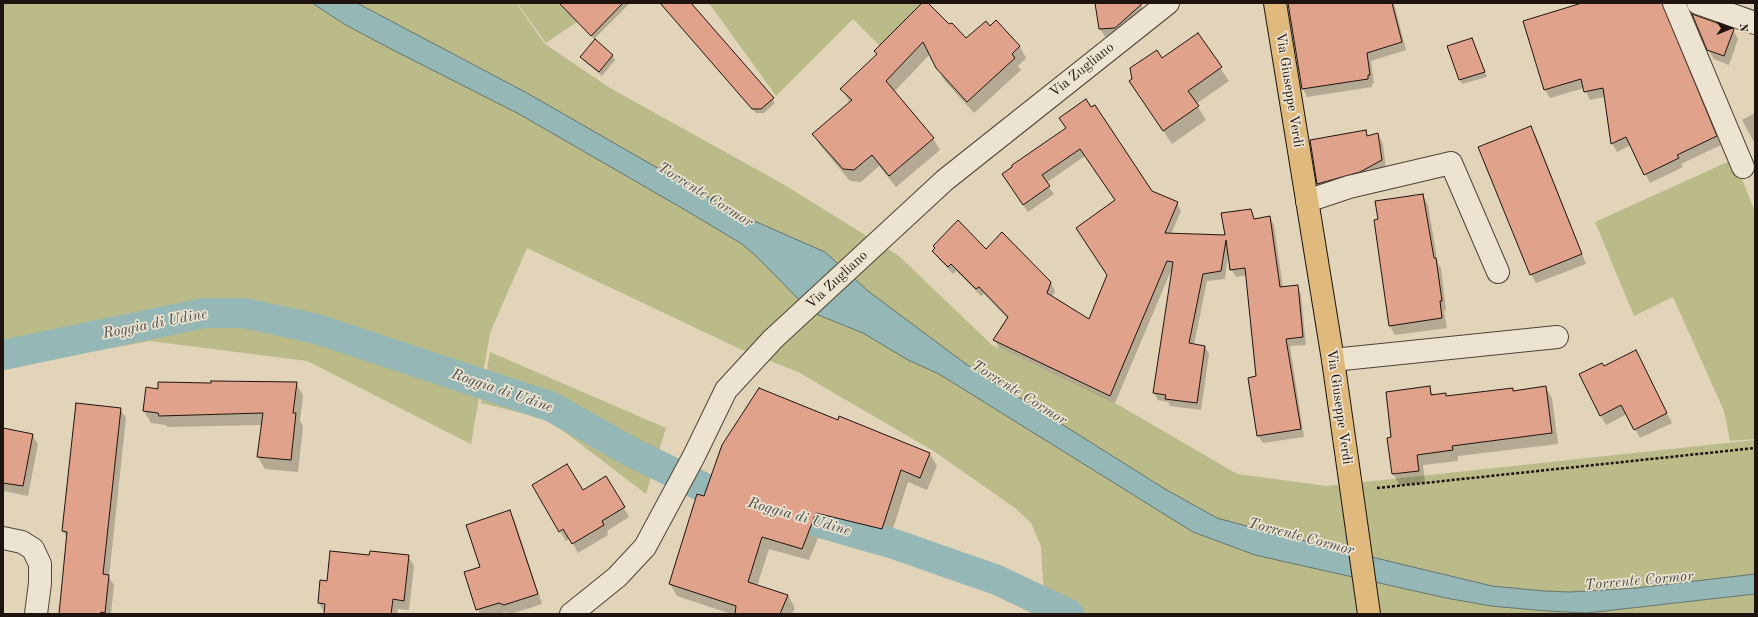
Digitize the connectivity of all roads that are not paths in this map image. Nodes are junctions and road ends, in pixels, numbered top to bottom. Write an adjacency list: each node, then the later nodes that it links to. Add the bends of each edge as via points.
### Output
1 (1168, 3): 13 (street, Via Zugliano, via 945,180 773,339 726,390 645,547 617,576)
2 (1275, 3): 7 (main road, Via Giuseppe Verdi)
3 (1674, 3): 6 (street)
4 (1698, 3): 5 (street)
5 (1755, 23)
6 (1743, 167)
7 (1306, 201): 8 (street, via 1349,187 1451,163); 10 (main road, Via Giuseppe Verdi)
8 (1498, 272)
9 (1557, 337): 10 (street)
10 (1333, 360): 14 (main road, Via Giuseppe Verdi)
11 (3, 538): 12 (street, via 22,542 33,549 40,564)
12 (36, 614)
13 (571, 614)
14 (1369, 614)

